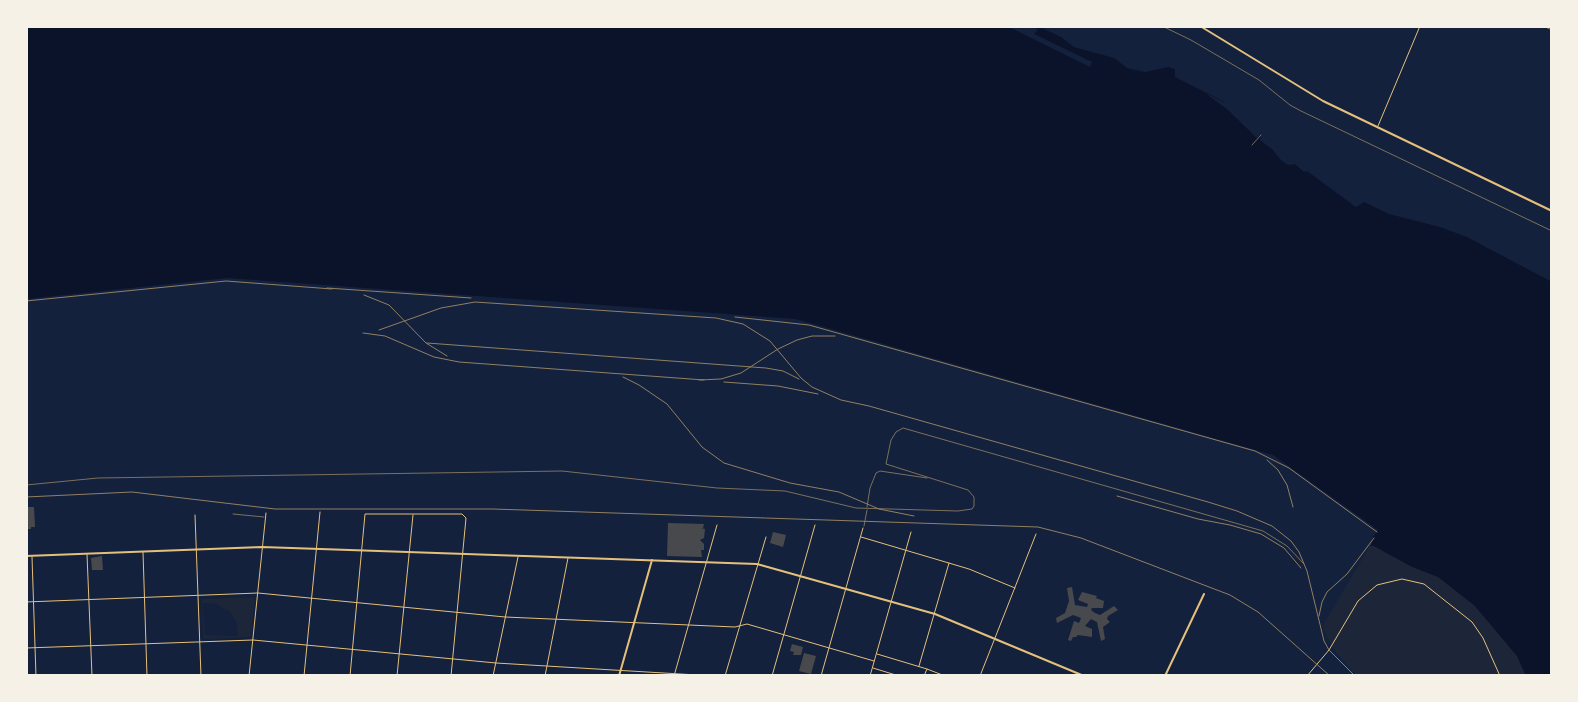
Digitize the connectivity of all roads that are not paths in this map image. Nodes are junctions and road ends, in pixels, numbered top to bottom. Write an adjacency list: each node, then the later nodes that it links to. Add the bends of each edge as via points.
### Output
1 (1200, 26): 3 (street, via 1303,90)
2 (1420, 26): 3 (street)
3 (1378, 127): 4 (street)
4 (1552, 211)
5 (928, 478): 7 (lane, via 888,471 876,473 868,494); 7 (lane, via 968,490 975,502 968,511); 38 (lane, via 886,464 896,432 903,428 1263,530 1287,546)
6 (26, 485): 7 (lane, via 98,478 562,471 717,488 785,491)
7 (867, 509): 16 (lane)
8 (320, 512): 23 (street)
9 (266, 513): 13 (street)
10 (233, 514): 13 (lane)
11 (413, 514): 24 (street, via 365,514); 27 (street); 29 (street, via 466,516)
12 (195, 515): 22 (street)
13 (265, 517): 21 (street)
14 (717, 525): 35 (street)
15 (815, 525): 39 (street)
16 (863, 528): 20 (street)
17 (911, 532): 25 (street)
18 (1036, 534): 40 (street)
19 (766, 537): 37 (street)
20 (861, 537): 25 (street); 41 (street)
21 (262, 547): 22 (street); 23 (street); 42 (street)
22 (197, 549): 26 (street); 44 (street)
23 (317, 549): 24 (street); 47 (street)
24 (363, 550): 27 (street); 51 (street)
25 (906, 550): 36 (street); 48 (street)
26 (143, 551): 28 (street); 45 (street)
27 (409, 552): 29 (street); 52 (street)
28 (87, 554): 31 (street); 46 (street)
29 (463, 554): 32 (street); 53 (street)
30 (26, 556): 31 (street)
31 (32, 556): 50 (street)
32 (518, 556): 33 (street); 55 (street)
33 (569, 558): 34 (street); 56 (street)
34 (652, 560): 35 (street); 57 (street)
35 (706, 562): 37 (street); 58 (street)
36 (949, 562): 40 (street); 54 (street)
37 (757, 564): 39 (street); 59 (street)
38 (1304, 564)
39 (800, 576): 41 (street); 60 (street)
40 (1015, 588): 61 (street)
41 (846, 589): 48 (street); 67 (street)
42 (258, 593): 44 (street); 47 (street); 62 (street)
43 (1204, 594): 104 (street)
44 (198, 596): 45 (street); 63 (street)
45 (144, 598): 46 (street); 64 (street)
46 (89, 599): 50 (street); 66 (street)
47 (312, 599): 51 (street); 65 (street)
48 (891, 601): 54 (street); 72 (street)
49 (26, 602): 50 (street)
50 (34, 602): 69 (street)
51 (357, 603): 52 (street); 70 (street)
52 (404, 607): 53 (street); 71 (street)
53 (457, 612): 55 (street); 73 (street)
54 (935, 614): 61 (street); 77 (street)
55 (505, 617): 56 (street); 75 (street)
56 (556, 620): 57 (street); 76 (street)
57 (635, 623): 58 (street); 80 (street)
58 (689, 624): 59 (street); 81 (street)
59 (739, 626): 60 (street, via 747,624); 95 (street)
60 (784, 634): 67 (street); 96 (street)
61 (995, 637): 102 (street); 103 (street)
62 (253, 640): 63 (street); 65 (street); 86 (street)
63 (200, 642): 64 (street); 85 (street)
64 (146, 644): 66 (street); 84 (street)
65 (307, 644): 70 (street); 87 (street)
66 (91, 646): 69 (street); 83 (street)
67 (829, 647): 74 (street); 97 (street)
68 (26, 648): 69 (street)
69 (35, 648): 82 (street)
70 (352, 649): 71 (street); 88 (street)
71 (399, 654): 73 (street); 89 (street)
72 (876, 654): 74 (street); 77 (street)
73 (452, 659): 75 (street); 90 (street)
74 (874, 661): 78 (street)
75 (496, 663): 76 (street); 91 (street)
76 (546, 666): 80 (street); 92 (street)
77 (919, 666): 79 (street)
78 (872, 668): 98 (street); 99 (street)
79 (927, 669): 100 (street); 101 (street)
80 (621, 671): 81 (street); 93 (street)
81 (674, 675): 94 (street)
82 (36, 676)
83 (92, 676)
84 (147, 676)
85 (201, 676)
86 (250, 676)
87 (304, 676)
88 (350, 676)
89 (397, 676)
90 (451, 676)
91 (493, 676)
92 (544, 676)
93 (620, 676)
94 (714, 676)
95 (725, 676)
96 (772, 676)
97 (821, 676)
98 (870, 676)
99 (899, 676)
100 (924, 676)
101 (944, 676)
102 (980, 676)
103 (1084, 676)
104 (1165, 676)
105 (1308, 676): 106 (street, via 1330,650 1358,600 1377,585 1402,579 1424,584 1472,622 1487,644)
106 (1500, 676)

